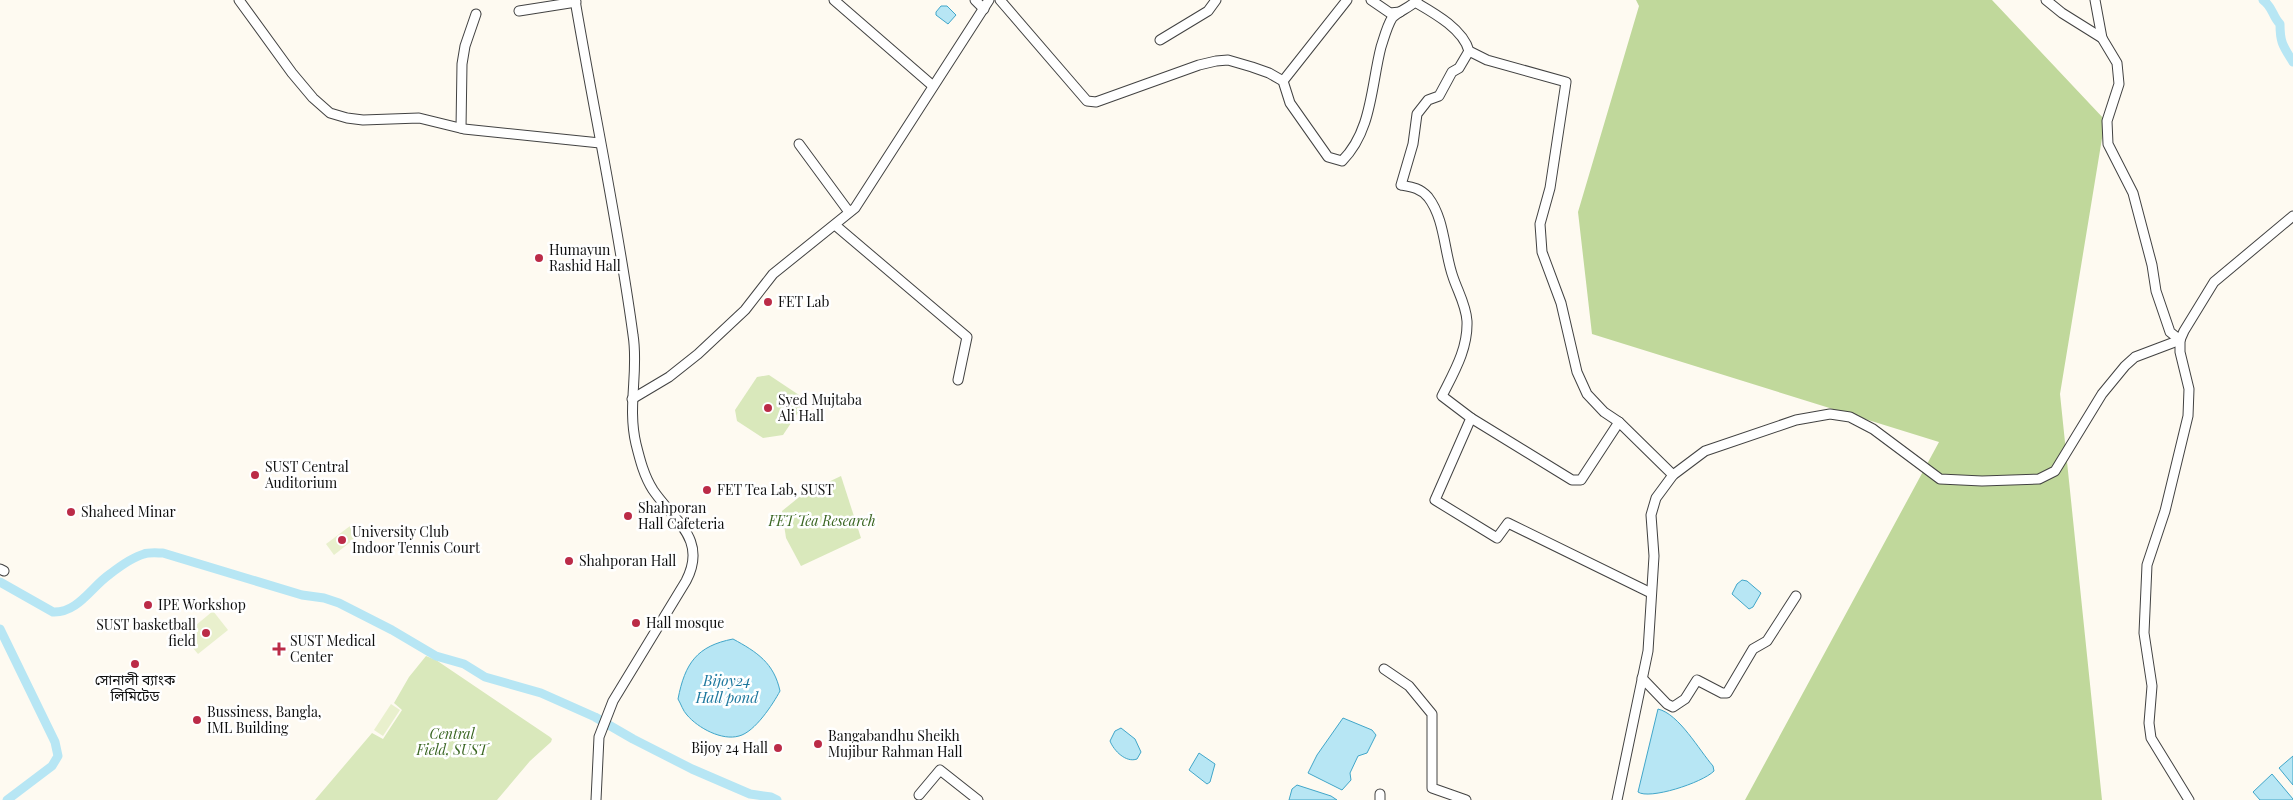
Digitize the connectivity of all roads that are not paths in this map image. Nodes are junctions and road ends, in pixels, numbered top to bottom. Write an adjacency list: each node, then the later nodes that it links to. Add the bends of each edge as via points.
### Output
1 (239, 0): 22 (street, via 292,73 330,112 363,120 419,118)
2 (834, 0): 21 (street)
3 (975, 0): 13 (street)
4 (989, 0): 13 (street)
5 (1000, 0): 20 (street, via 1087,101 1096,102 1216,60 1252,67)
6 (1216, 0): 18 (street, via 1208,11)
7 (1347, 0): 20 (street)
8 (1371, 0): 15 (street, via 1390,13)
9 (2046, 0): 17 (street)
10 (2095, 0): 17 (street)
11 (575, 1): 14 (street); 23 (street)
12 (1416, 1): 15 (street); 19 (street, via 1438,15 1467,44)
13 (984, 9): 21 (street)
14 (519, 11)
15 (1403, 12): 20 (street, via 1392,19 1384,38 1362,134 1352,152 1342,161 1328,156 1290,103)
16 (476, 14): 22 (street, via 462,64)
17 (2102, 38): 28 (street, via 2117,62 2118,84 2107,120 2108,144 2133,193 2156,291 2170,332)
18 (1160, 40)
19 (1469, 51): 31 (street, via 1439,96 1428,100 1417,114 1413,144 1401,185 1420,189 1435,210 1452,276 1463,300 1467,321 1463,354 1442,396); 32 (street, via 1487,60 1566,82 1550,188 1540,224 1542,252 1562,303 1576,372 1587,394)
20 (1283, 81)
21 (933, 86): 25 (street, via 855,208)
22 (461, 128): 23 (street)
23 (600, 143): 30 (street, via 634,340)
24 (799, 144): 25 (street)
25 (849, 212): 27 (street)
26 (2293, 216): 28 (street, via 2214,282)
27 (834, 225): 29 (street, via 967,337); 30 (street, via 773,274 745,310 698,354 669,378)
28 (2180, 340): 33 (street, via 2135,357 2125,366 2102,394 2055,471 2039,479 1982,482 1940,478 1873,430 1850,417 1830,414 1796,420 1705,450); 43 (street, via 2189,389 2188,416 2165,511 2147,565 2144,632 2152,686 2151,738)
29 (958, 380)
30 (632, 399): 39 (street, via 634,438 644,471 652,488 686,531 693,546 694,560 686,581 613,701 604,722 599,737)
31 (1471, 418): 32 (street, via 1572,480 1581,480); 34 (street, via 1435,500 1497,538 1508,523)
32 (1619, 422): 33 (street)
33 (1673, 474): 34 (street, via 1656,498 1651,515 1654,556)
34 (1651, 593): 37 (street, via 1648,651)
35 (1796, 596): 37 (street, via 1767,641 1753,649 1727,692 1722,693 1697,680 1685,699 1673,707)
36 (1384, 669): 41 (street, via 1409,686 1432,714 1432,788)
37 (1642, 678): 42 (street)
38 (919, 795): 40 (street, via 940,770)
39 (596, 800)
40 (978, 800)
41 (1466, 800)
42 (1617, 800)
43 (2188, 800)

